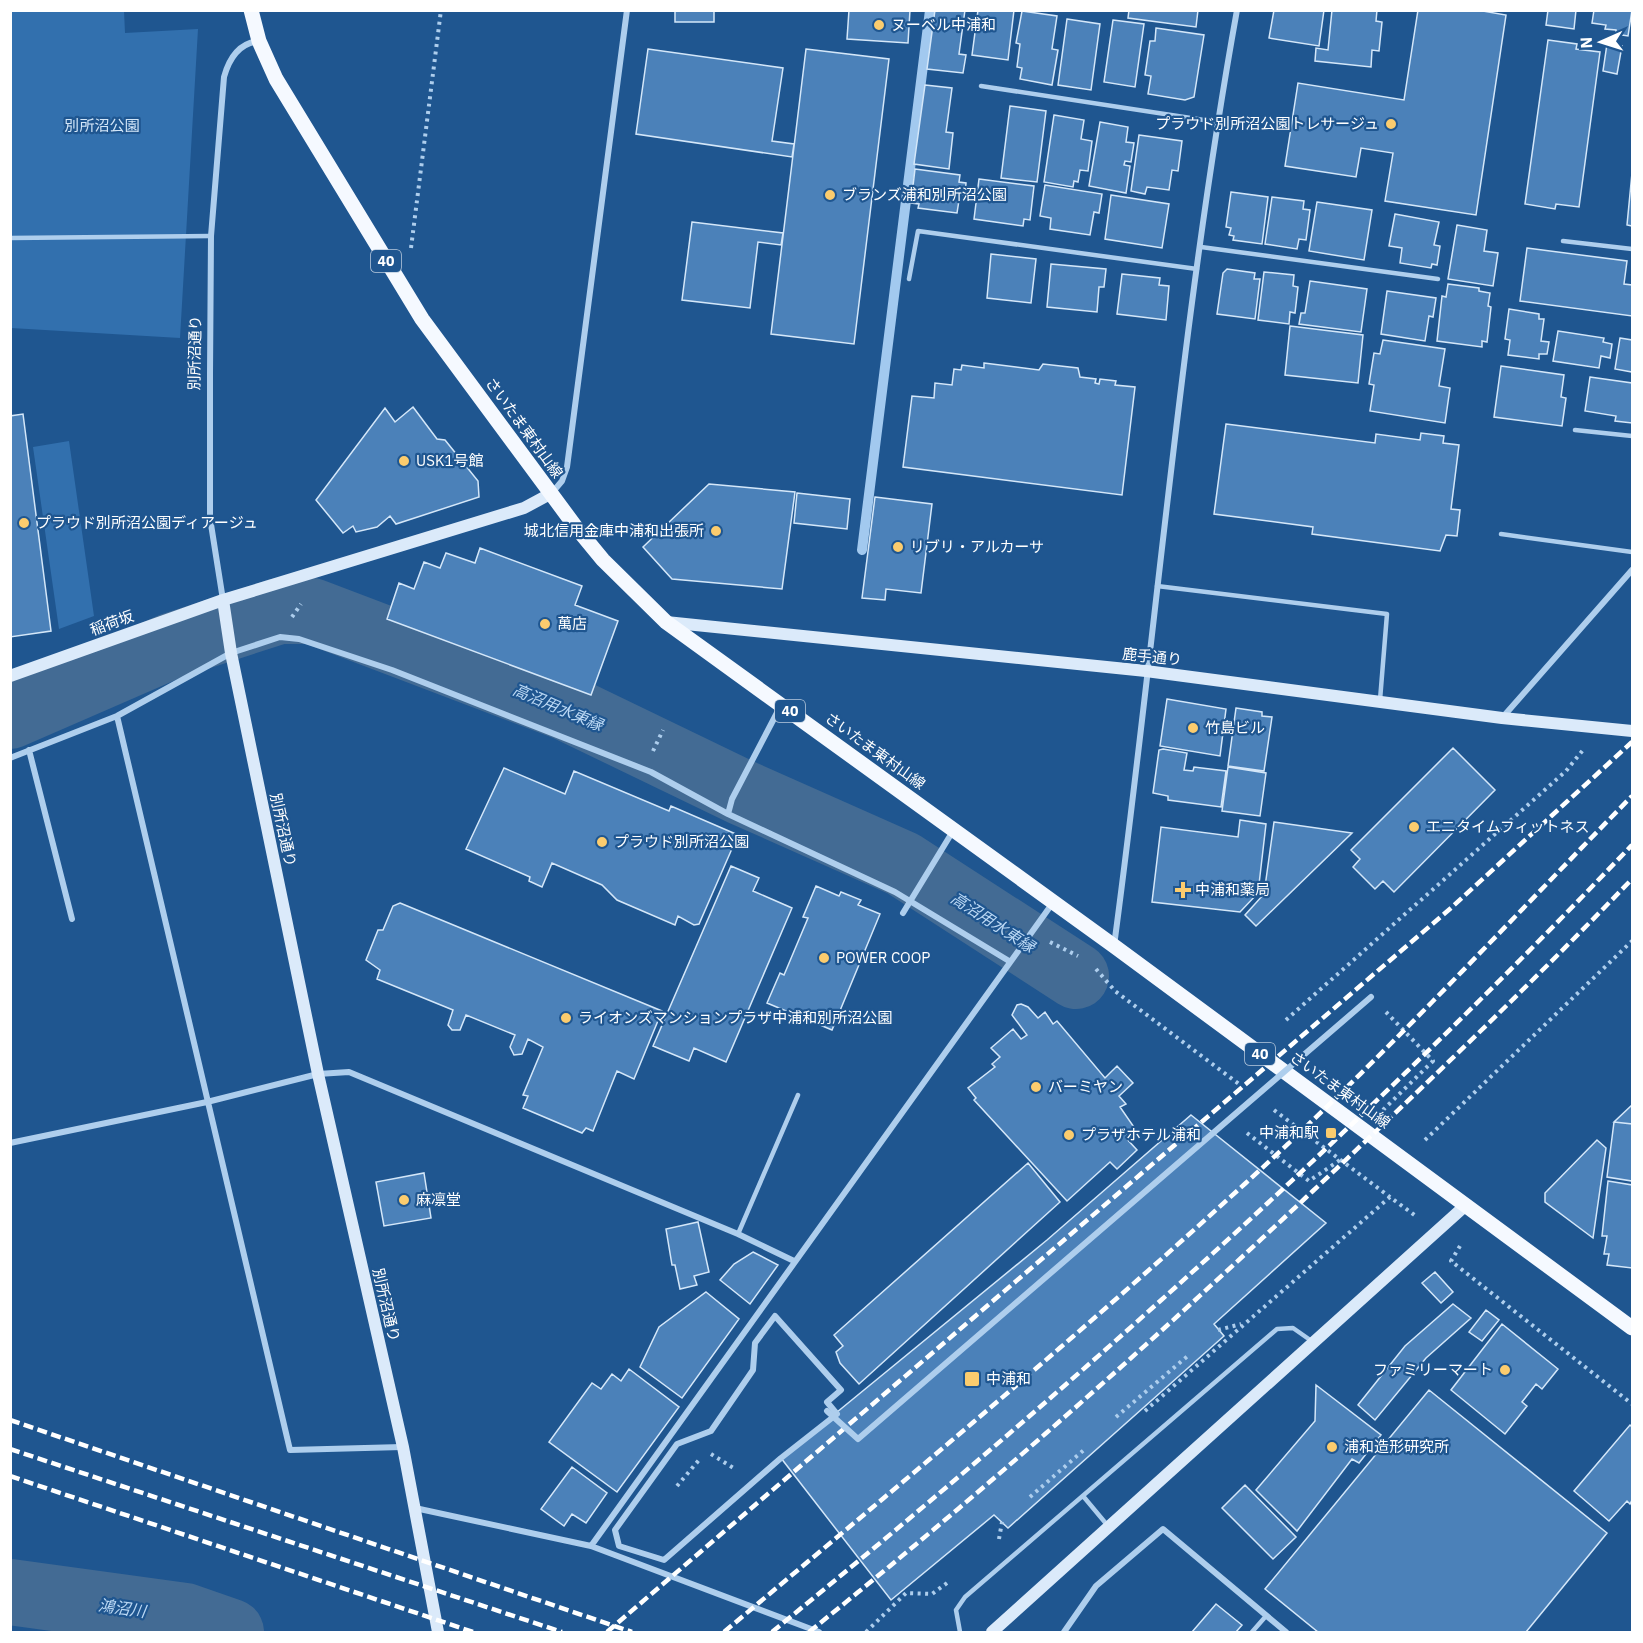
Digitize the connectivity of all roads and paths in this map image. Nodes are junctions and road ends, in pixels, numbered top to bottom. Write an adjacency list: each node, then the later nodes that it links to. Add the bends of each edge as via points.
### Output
1 (251, 10): 5 (main road, さいたま東村山線 / 40)
2 (441, 10): 13 (path)
3 (627, 10): 19 (street, via 567,467 562,481)
4 (1237, 10): 7 (street)
5 (259, 41): 8 (street, 別所沼通り, via 235,54 224,77); 19 (main road, さいたま東村山線 / 40, via 296,116 422,319)
6 (981, 86): 7 (lane)
7 (1216, 122): 11 (street)
8 (211, 236): 9 (lane); 25 (street, 別所沼通り, via 210,518)
9 (10, 238)
10 (1563, 241): 12 (lane)
11 (1201, 247): 14 (street); 16 (lane)
12 (1632, 249)
13 (410, 250)
14 (1197, 269): 15 (lane, via 918,231); 23 (street)
15 (909, 279)
16 (1438, 279)
17 (1575, 430): 18 (lane)
18 (1632, 436)
19 (550, 494): 25 (street, 稲荷坂, via 525,508); 26 (main road, さいたま東村山線 / 40, via 603,560)
20 (1501, 534): 21 (lane)
21 (1632, 552)
22 (1632, 570): 34 (street)
23 (1157, 586): 29 (street); 31 (lane, via 1387,614)
24 (307, 595): 27 (path)
25 (224, 600): 28 (street, 別所沼通り); 30 (street, 稲荷坂)
26 (666, 622): 29 (street, 鹿手通り); 32 (main road, さいたま東村山線 / 40)
27 (286, 627)
28 (230, 648): 33 (street); 41 (street, via 280,637 299,639 392,670 651,772); 55 (street, 別所沼通り)
29 (1146, 671): 31 (street, 鹿手通り); 49 (street)
30 (10, 676)
31 (1380, 700): 34 (street, 鹿手通り)
32 (782, 704): 41 (street, via 748,765); 42 (main road, さいたま東村山線 / 40)
33 (117, 716): 38 (street); 58 (street)
34 (1502, 717): 36 (street, 鹿手通り)
35 (663, 729): 39 (path)
36 (1632, 731)
37 (1589, 742): 54 (path, via 1566,771)
38 (29, 750): 40 (street); 46 (street)
39 (651, 755)
40 (10, 758)
41 (728, 814): 43 (street, via 825,857)
42 (953, 830): 43 (street); 44 (main road, さいたま東村山線 / 40)
43 (909, 901): 45 (street); 51 (street)
44 (1052, 904): 49 (main road, さいたま東村山線 / 40); 51 (street)
45 (903, 913)
46 (72, 920)
47 (1046, 940): 50 (path)
48 (1632, 941): 62 (path)
49 (1114, 946): 66 (main road, さいたま東村山線 / 40)
50 (1081, 958)
51 (1009, 961): 70 (street)
52 (1090, 962): 56 (path, via 1115,991)
53 (1371, 997): 60 (path, via 1433,1060); 61 (street, bridge)
54 (1286, 1020)
55 (318, 1074): 58 (street); 68 (street, via 349,1072); 80 (street, 別所沼通り)
56 (1246, 1089)
57 (798, 1095): 68 (lane)
58 (207, 1102): 63 (street); 80 (street, via 290,1450)
59 (1265, 1103): 64 (path)
60 (1383, 1110)
61 (1230, 1120): 64 (path, via 1309,1181); 77 (street, bridge, via 858,1439)
62 (1425, 1140)
63 (10, 1143)
64 (1340, 1160): 65 (path)
65 (1390, 1197): 67 (path); 71 (path)
66 (1466, 1205): 72 (main road, さいたま東村山線 / 40); 74 (street)
67 (1422, 1221)
68 (738, 1234): 70 (street)
69 (1461, 1246): 76 (path, via 1451,1261)
70 (794, 1260): 90 (street)
71 (1242, 1323): 73 (path); 79 (path)
72 (1632, 1328)
73 (1218, 1330)
74 (1315, 1343): 84 (lane, via 1293,1328 1277,1329); 88 (street)
75 (1190, 1354): 78 (path)
76 (1632, 1404)
77 (827, 1411)
78 (1116, 1417)
79 (1137, 1417)
80 (403, 1447): 86 (street, 別所沼通り)
81 (1085, 1449): 85 (path)
82 (706, 1451): 83 (path)
83 (733, 1468)
84 (1083, 1496): 88 (lane); 97 (lane, via 965,1597 956,1610)
85 (1030, 1497)
86 (415, 1508): 90 (street); 94 (street, 別所沼通り)
87 (1002, 1522): 89 (path, via 998,1542)
88 (1110, 1527): 98 (street)
89 (1007, 1534)
90 (591, 1546): 95 (street)
91 (664, 1560): 91 (street, via 619,1546 615,1530 677,1444 711,1431 753,1370 755,1342 775,1316 841,1390 827,1402 837,1414)
92 (949, 1581): 96 (path, via 932,1594 906,1593)
93 (1266, 1616): 99 (street, via 1162,1529 1096,1586); 100 (lane); 101 (street)
94 (438, 1632)
95 (819, 1632)
96 (866, 1632)
97 (960, 1632)
98 (992, 1632)
99 (1064, 1632)
100 (1252, 1632)
101 (1286, 1632)

